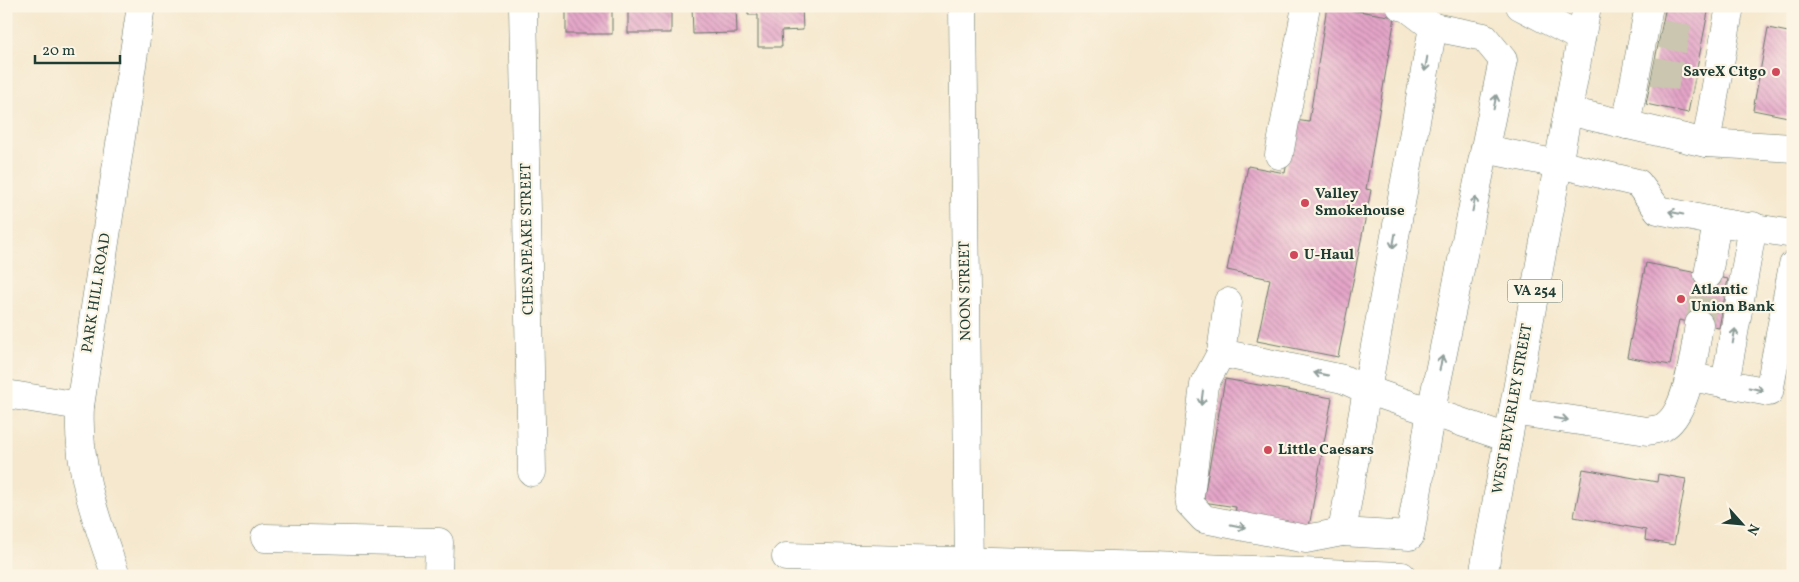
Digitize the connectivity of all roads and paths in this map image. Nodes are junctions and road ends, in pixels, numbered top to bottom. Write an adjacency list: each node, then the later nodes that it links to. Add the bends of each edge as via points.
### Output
1 (141, 6): 31 (street, PARK HILL ROAD)
2 (523, 6): 35 (street, CHESAPEAKE STREET)
3 (963, 6): 39 (street, NOON STREET)
4 (1306, 6): 17 (street)
5 (1400, 6): 10 (street, via 1408,8)
6 (1520, 6): 11 (street)
7 (1587, 6): 11 (street, WEST BEVERLEY STREET / VA 254)
8 (1730, 6): 14 (street, via 1712,44 1706,81)
9 (1651, 24): 13 (street, via 1645,70)
10 (1433, 27): 16 (street, one-way to 10, via 1504,60 1484,37); 29 (street, one-way to 29)
11 (1581, 38): 12 (street, WEST BEVERLEY STREET / VA 254)
12 (1568, 111): 13 (street); 18 (street, WEST BEVERLEY STREET / VA 254)
13 (1626, 125): 14 (street)
14 (1706, 143): 15 (street)
15 (1793, 148)
16 (1485, 149): 18 (street); 32 (street, one-way to 16)
17 (1279, 155)
18 (1558, 164): 19 (street, one-way to 18, via 1658,210 1638,183); 33 (street, WEST BEVERLEY STREET / VA 254)
19 (1717, 222): 20 (street); 23 (street)
20 (1753, 226): 21 (street); 28 (street, one-way to 20)
21 (1793, 234)
22 (1793, 265): 28 (street, one-way to 22, via 1769,392)
23 (1708, 275)
24 (1228, 302): 26 (street)
25 (1699, 324): 27 (street)
26 (1221, 353): 29 (street, one-way to 26, via 1343,379); 36 (street, one-way to 36, via 1204,386 1189,503 1204,519 1306,540)
27 (1691, 377): 28 (street); 33 (street, one-way to 27, via 1647,431 1665,426 1676,413)
28 (1725, 384)
29 (1367, 390): 32 (street); 36 (street)
30 (6, 394): 31 (street)
31 (80, 406): 42 (street, PARK HILL ROAD, via 79,431 88,496)
32 (1431, 411): 34 (street); 36 (street, via 1410,536)
33 (1513, 411): 34 (street, WEST BEVERLEY STREET / VA 254)
34 (1508, 438): 45 (street, WEST BEVERLEY STREET / VA 254)
35 (532, 472)
36 (1354, 533): 41 (street)
37 (265, 538): 43 (street, via 439,542)
38 (786, 557): 39 (street)
39 (969, 569): 40 (street)
40 (1154, 571): 41 (street)
41 (1362, 574): 44 (street)
42 (116, 576)
43 (438, 576)
44 (1402, 576)
45 (1483, 576)

